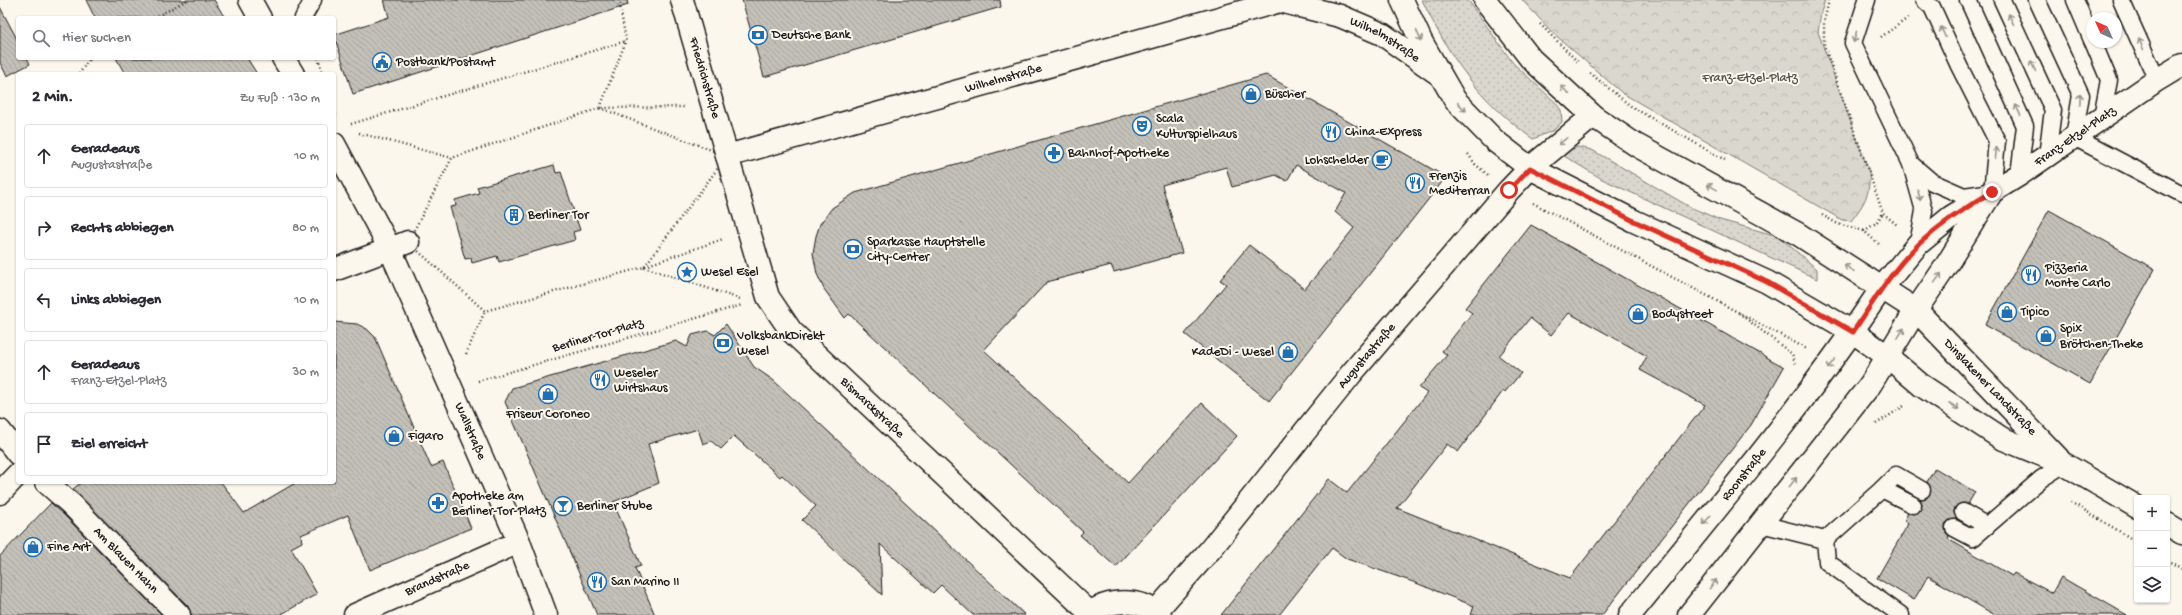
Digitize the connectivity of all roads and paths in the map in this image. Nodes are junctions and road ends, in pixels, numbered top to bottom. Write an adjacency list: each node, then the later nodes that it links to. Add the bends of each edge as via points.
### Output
1 (187, 0): 17 (path)
2 (250, 0): 18 (street)
3 (313, 0): 19 (lane)
4 (619, 0): 22 (path)
5 (682, 0): 33 (street, Friedrichstraße)
6 (1280, 0): 31 (street, Wilhelmstraße, via 1340,16 1382,34); 42 (street, Wilhelmstraße)
7 (1402, 0): 31 (street, Dinslakener Landstraße, one-way to 31)
8 (1485, 0): 35 (street, Dinslakener Landstraße, one-way to 8, via 1531,59)
9 (1829, 0): 53 (path, via 1824,22 1824,45)
10 (1867, 0): 46 (lane, Franz-Etzel-Platz, one-way to 46, via 1853,43)
11 (1924, 0): 50 (lane, one-way to 11, via 1997,141 1932,7)
12 (1968, 0): 48 (lane, one-way to 12, via 2025,126)
13 (2002, 0): 43 (lane, one-way to 13, via 2053,110)
14 (2037, 0): 39 (lane, one-way to 14, via 2081,95)
15 (2075, 0): 21 (lane)
16 (2121, 0): 32 (lane, one-way to 16)
17 (158, 16)
18 (259, 16)
19 (304, 16)
20 (1538, 22): 26 (path)
21 (2086, 27)
22 (626, 41): 34 (path); 37 (path)
23 (2095, 48): 36 (lane, via 2109,80)
24 (89, 60): 29 (path)
25 (284, 60): 30 (street)
26 (1581, 65)
27 (2182, 65): 32 (street, Franz-Etzel-Platz)
28 (1586, 70): 45 (path, via 1632,107)
29 (80, 72)
30 (292, 72)
31 (1440, 75): 47 (street, Dinslakener Landstraße, one-way to 47, via 1455,100 1495,141)
32 (2157, 80): 36 (street, Franz-Etzel-Platz)
33 (712, 107): 34 (path); 42 (street, Friedrichstraße)
34 (600, 108): 42 (path); 44 (path)
35 (1593, 116): 47 (street, Augustastraße, one-way to 47); 59 (street, Dinslakener Landstraße, one-way to 35, via 1798,234 1636,145)
36 (2102, 118): 39 (street, Franz-Etzel-Platz)
37 (347, 125)
38 (354, 131): 44 (path)
39 (2074, 137): 43 (street, Franz-Etzel-Platz); 51 (lane)
40 (336, 147): 56 (street, Wallstraße)
41 (1466, 152): 49 (path, via 1475,164)
42 (727, 156): 54 (street, Bismarckstraße); 57 (path)
43 (2047, 156): 48 (street, Franz-Etzel-Platz)
44 (452, 158): 56 (path)
45 (1728, 162)
46 (1911, 164): 50 (lane, Franz-Etzel-Platz, via 1932,182 1964,196); 55 (lane, Franz-Etzel-Platz, one-way to 55, via 1924,211)
47 (1530, 168): 49 (street, Augustastraße); 64 (street, Dinslakener Landstraße, via 1634,221 1767,282)
48 (2019, 175): 50 (street, Franz-Etzel-Platz)
49 (1509, 190): 66 (path, via 1784,335); 92 (street, Augustastraße, via 1351,374)
50 (1992, 192): 55 (street, Franz-Etzel-Platz, via 1951,217); 62 (street, Franz-Etzel-Platz, one-way to 50)
51 (2182, 194)
52 (1818, 212): 53 (path, via 1838,224 1864,230 1876,223)
53 (1883, 212): 55 (path)
54 (748, 231): 57 (path); 93 (street, Bismarckstraße, via 768,297 791,331)
55 (1918, 244): 59 (street, Franz-Etzel-Platz)
56 (399, 246): 58 (street); 63 (path); 68 (street, Wallstraße)
57 (644, 267): 60 (path); 63 (path)
58 (336, 269)
59 (1881, 289): 62 (street, Dinslakener Landstraße); 64 (street, Franz-Etzel-Platz)
60 (744, 300)
61 (744, 305): 68 (path, Berliner-Tor-Platz)
62 (1916, 310): 65 (street, Franz-Etzel-Platz, one-way to 62); 72 (street, Dinslakener Landstraße)
63 (485, 311): 68 (path)
64 (1853, 332): 65 (street, Dinslakener Landstraße); 66 (street, Roonstraße)
65 (1887, 356): 67 (street, Franz-Etzel-Platz); 72 (street, Dinslakener Landstraße, one-way to 72, via 1921,385 2001,438)
66 (1832, 363): 97 (street, Roonstraße, one-way to 97, via 1794,414)
67 (1870, 385): 69 (path); 82 (street, Franz-Etzel-Platz, one-way to 67)
68 (450, 390): 89 (street, Wallstraße)
69 (1906, 404)
70 (0, 431): 71 (street)
71 (16, 451)
72 (2064, 464): 74 (lane); 80 (street, Dinslakener Landstraße)
73 (16, 476): 78 (street)
74 (2041, 479): 83 (lane); 88 (path, via 2079,508)
75 (48, 484): 94 (street, Am Blauen Hahn)
76 (1882, 489): 77 (lane, via 1896,475); 79 (lane); 87 (lane)
77 (1922, 490)
78 (0, 493)
79 (1913, 505)
80 (2134, 505)
81 (1963, 512): 83 (lane)
82 (1761, 524): 87 (lane); 98 (street, Franz-Etzel-Platz, one-way to 82)
83 (1987, 526): 85 (lane, via 1973,538)
84 (2170, 526): 86 (street)
85 (1954, 528)
86 (2182, 533)
87 (1825, 540): 99 (lane, via 1827,562)
88 (2134, 540)
89 (519, 542): 95 (street, Brandstraße); 96 (street, Wallstraße)
90 (2170, 562): 91 (path)
91 (2182, 568)
92 (1158, 613): 93 (street, via 1140,604 1123,602 1106,605)
93 (1089, 614)
94 (179, 615)
95 (355, 615)
96 (546, 615)
97 (1630, 615)
98 (1689, 615)
99 (1901, 615)

